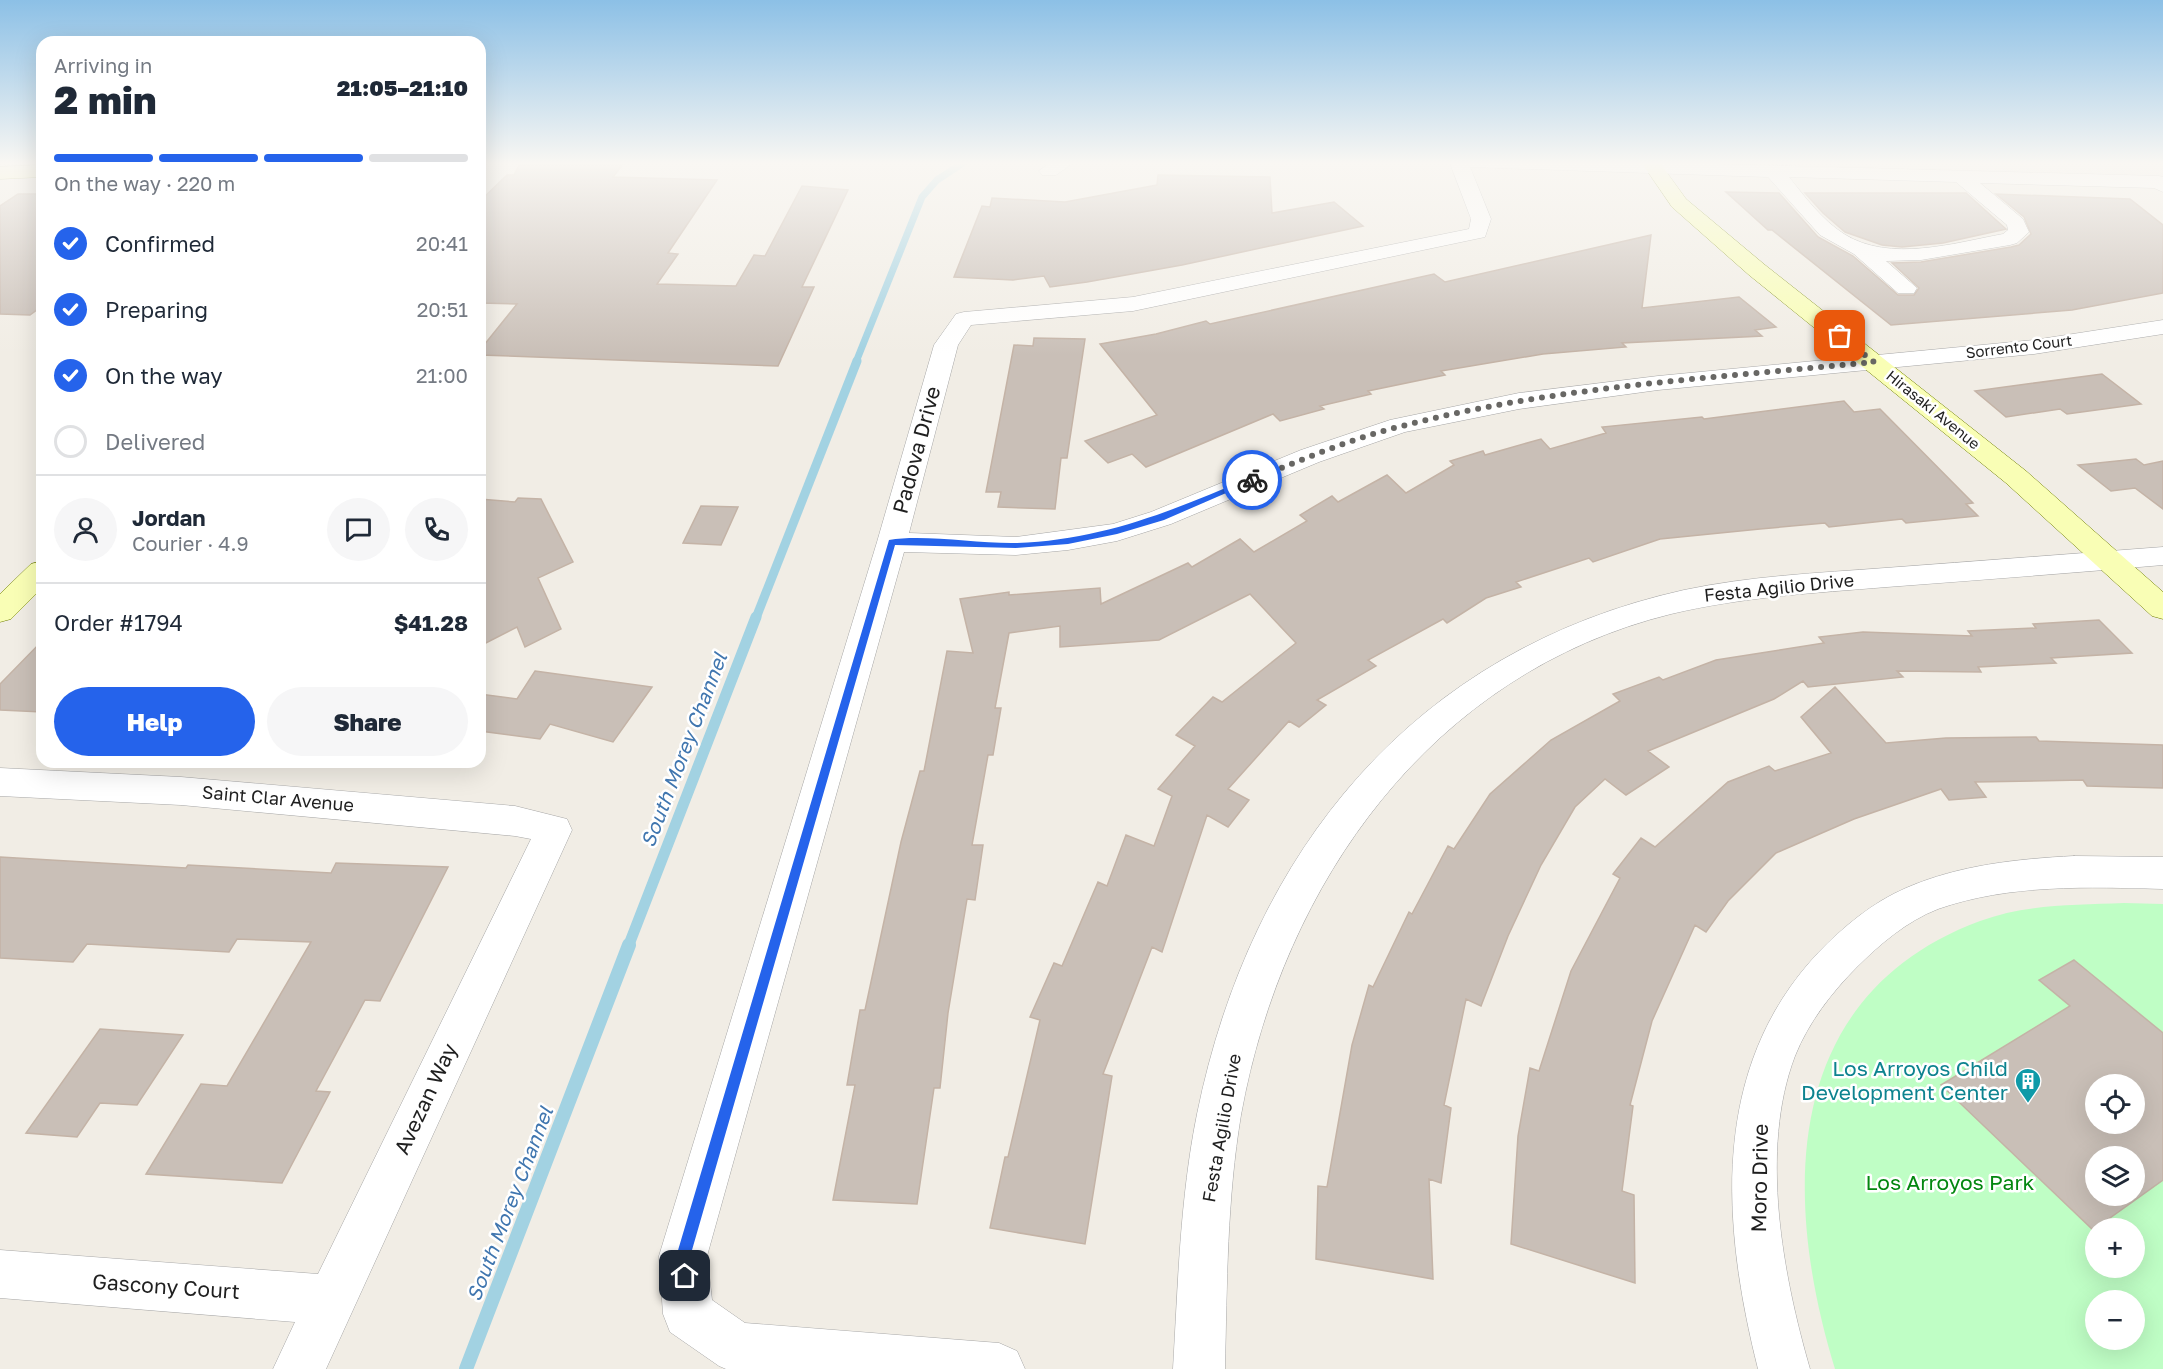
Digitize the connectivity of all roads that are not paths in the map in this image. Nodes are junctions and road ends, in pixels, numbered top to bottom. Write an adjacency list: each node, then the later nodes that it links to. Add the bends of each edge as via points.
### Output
1 (1479, 227): 9 (street, Padova Drive, via 1478,233 1133,304 964,319 946,345)
2 (1706, 227): 8 (street, Hirasaki Avenue)
3 (1824, 227): 5 (street, via 1837,239)
4 (2017, 227): 5 (street, via 2019,232 2010,239 1913,254)
5 (1863, 252): 6 (street)
6 (1906, 288)
7 (2163, 327): 8 (street, Sorrento Court, via 2034,347)
8 (1874, 362): 9 (street, Sorrento Court, via 1589,390 1457,413 1399,426 1310,456 1161,518 1117,532 1068,541 1016,546); 11 (street, Hirasaki Avenue)
9 (892, 542): 21 (street, Padova Drive, via 683,1257 688,1314 737,1348)
10 (2163, 556): 11 (street, Festa Agilio Drive)
11 (2110, 559): 13 (street, Hirasaki Avenue); 22 (street, Festa Agilio Drive, via 1753,588 1690,598 1617,619 1549,647 1485,683 1422,730 1372,780 1326,843 1276,931 1241,1025 1225,1085 1211,1170)
12 (36, 577): 14 (street)
13 (2163, 609)
14 (0, 612)
15 (0, 782): 16 (street, Saint Clar Avenue, via 181,791 515,821)
16 (554, 830): 19 (street, Avezan Way)
17 (2163, 873): 23 (street, Moro Drive, via 2038,872 1984,881 1928,897 1875,925 1825,970 1785,1030 1767,1077 1757,1146 1761,1266)
18 (0, 1274): 19 (street, Gascony Court)
19 (332, 1300): 20 (street, Avezan Way)
20 (299, 1369)
21 (999, 1369)
22 (1199, 1369)
23 (1784, 1369)

